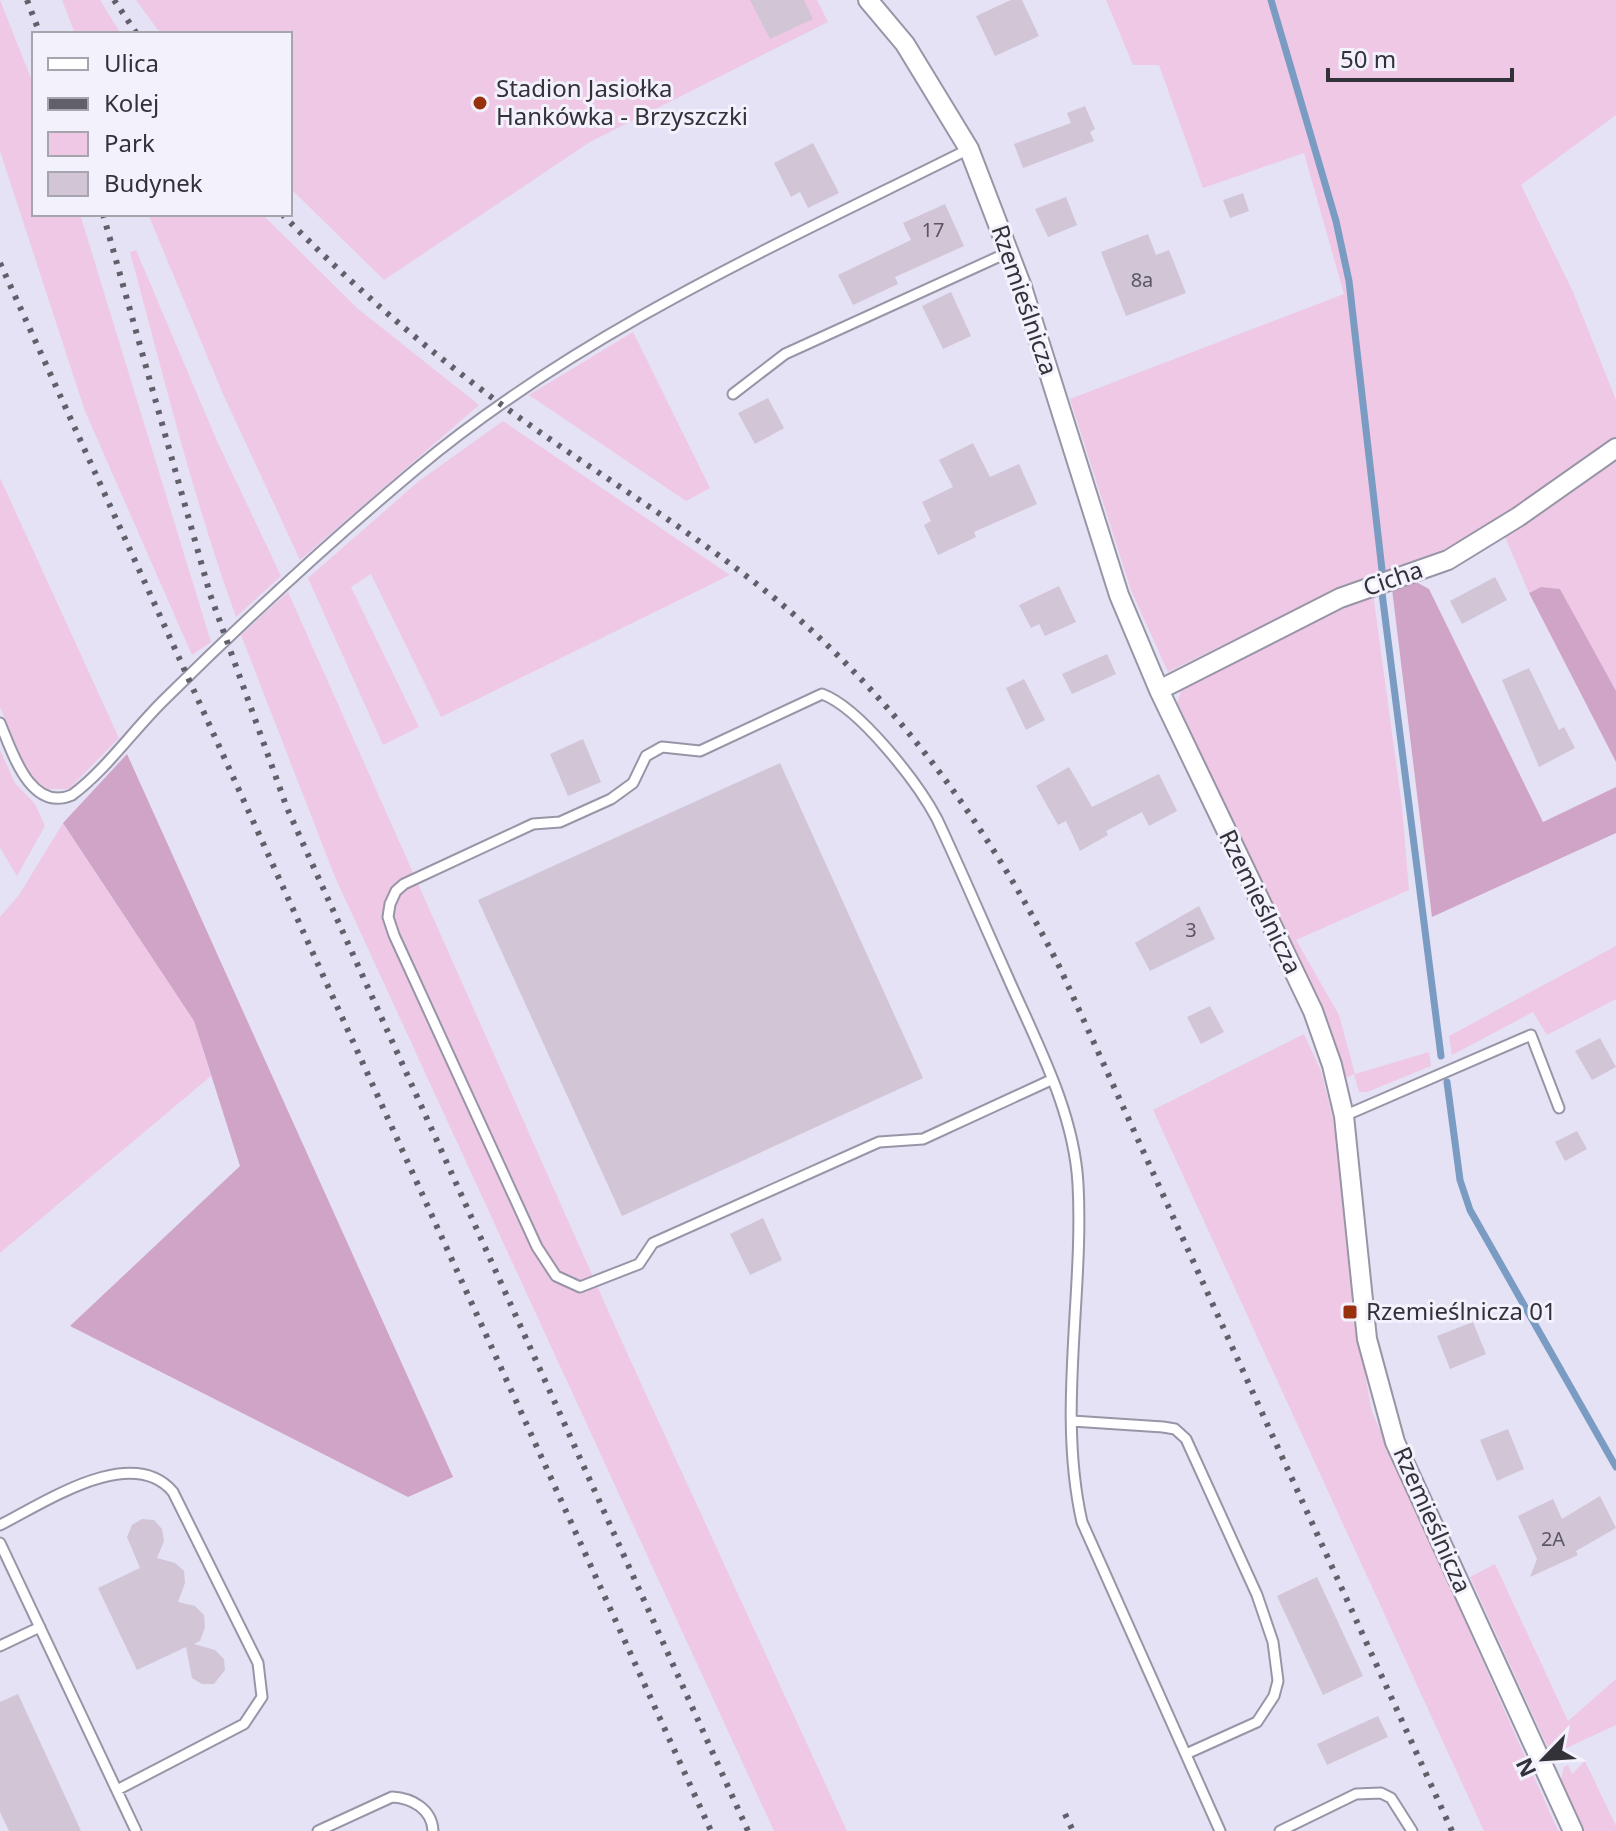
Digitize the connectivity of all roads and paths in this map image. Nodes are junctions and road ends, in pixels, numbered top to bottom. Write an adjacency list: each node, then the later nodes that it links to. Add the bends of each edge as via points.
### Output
1 (868, 0): 2 (street, Rzemieślnicza, via 905,44)
2 (969, 149): 3 (street, Rzemieślnicza); 7 (lane, via 640,315 502,405 418,468 294,575 72,795 58,798 30,784)
3 (1009, 252): 4 (lane, via 785,354); 6 (street, Rzemieślnicza, via 1119,595)
4 (733, 394)
5 (1616, 448): 6 (street, Cicha, via 1448,560 1340,598)
6 (1159, 690): 10 (street, Rzemieślnicza, via 1313,1011)
7 (0, 723)
8 (1051, 1080): 8 (lane, via 929,803 842,704 822,694 700,751 662,747 646,756 633,783 611,799 560,822 533,824 428,872 396,891 390,904 394,935 537,1247 546,1264 568,1284 589,1285 639,1264 653,1243 879,1142 923,1139); 11 (lane, via 1065,1111 1078,1182)
9 (1559, 1108): 10 (lane, via 1531,1035)
10 (1344, 1116): 26 (street, Rzemieślnicza, via 1367,1339 1395,1442)
11 (1072, 1421): 18 (lane, via 1082,1522); 18 (lane, via 1163,1427 1186,1439 1257,1595 1276,1663 1274,1696 1257,1722)
12 (0, 1525): 19 (lane, via 105,1476 128,1472 163,1480 258,1663 262,1697 244,1724)
13 (0, 1543): 15 (lane)
14 (0, 1572): 15 (lane)
15 (13, 1572): 16 (lane)
16 (40, 1627): 17 (lane); 19 (lane)
17 (0, 1646)
18 (1186, 1754): 23 (lane)
19 (117, 1790): 20 (lane)
20 (136, 1831)
21 (318, 1831): 22 (lane, via 392,1797 404,1797 428,1814)
22 (433, 1831)
23 (1220, 1831)
24 (1280, 1831): 25 (lane, via 1366,1792 1391,1798)
25 (1412, 1831)
26 (1573, 1831)

